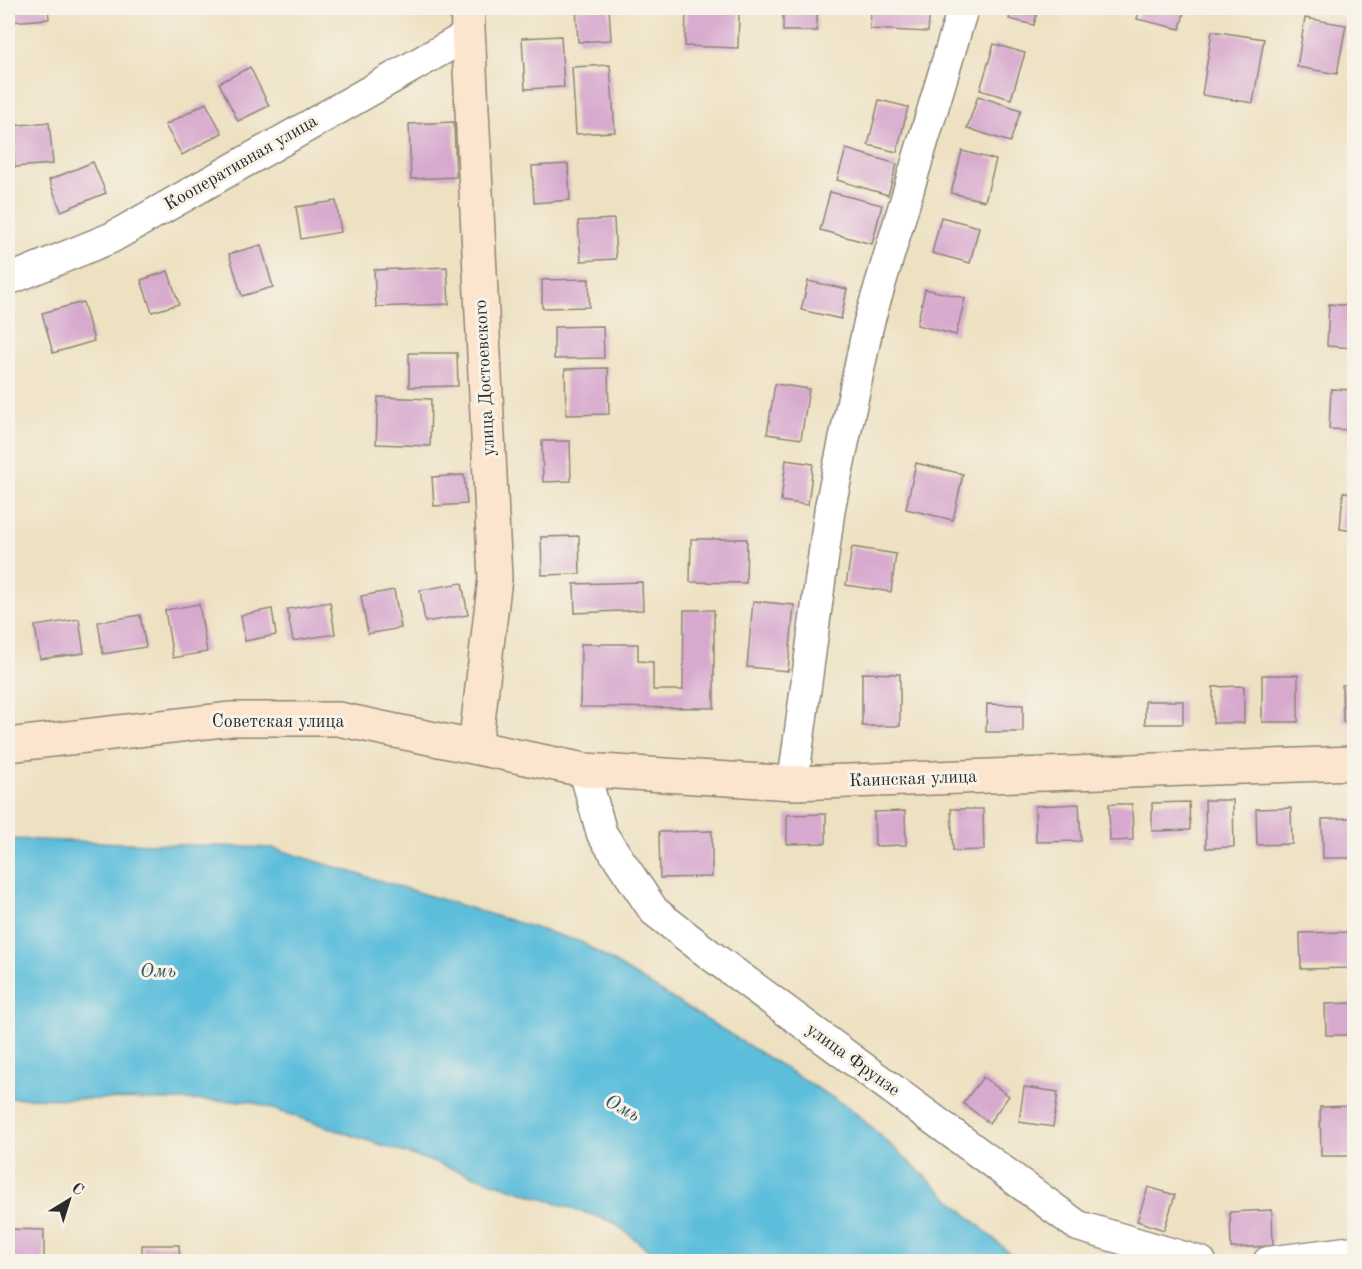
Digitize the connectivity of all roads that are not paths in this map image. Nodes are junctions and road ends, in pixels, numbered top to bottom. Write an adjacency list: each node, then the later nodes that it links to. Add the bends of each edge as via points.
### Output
1 (963, 8): 8 (street, via 869,322 830,507)
2 (468, 21): 3 (street, Кооперативная улица, via 111,238); 5 (main road, улица Достоевского, via 495,578)
3 (11, 271)
4 (8, 745): 5 (main road, Советская улица, via 231,718 338,719)
5 (475, 747): 7 (main road, Каинская улица)
6 (1354, 763): 8 (main road, Каинская улица)
7 (584, 770): 8 (main road, Каинская улица); 10 (street, улица Фрунзе, via 602,834 654,911 1078,1226)
8 (793, 783)
9 (1354, 1251): 11 (street)
10 (1201, 1262)
11 (1268, 1262)

